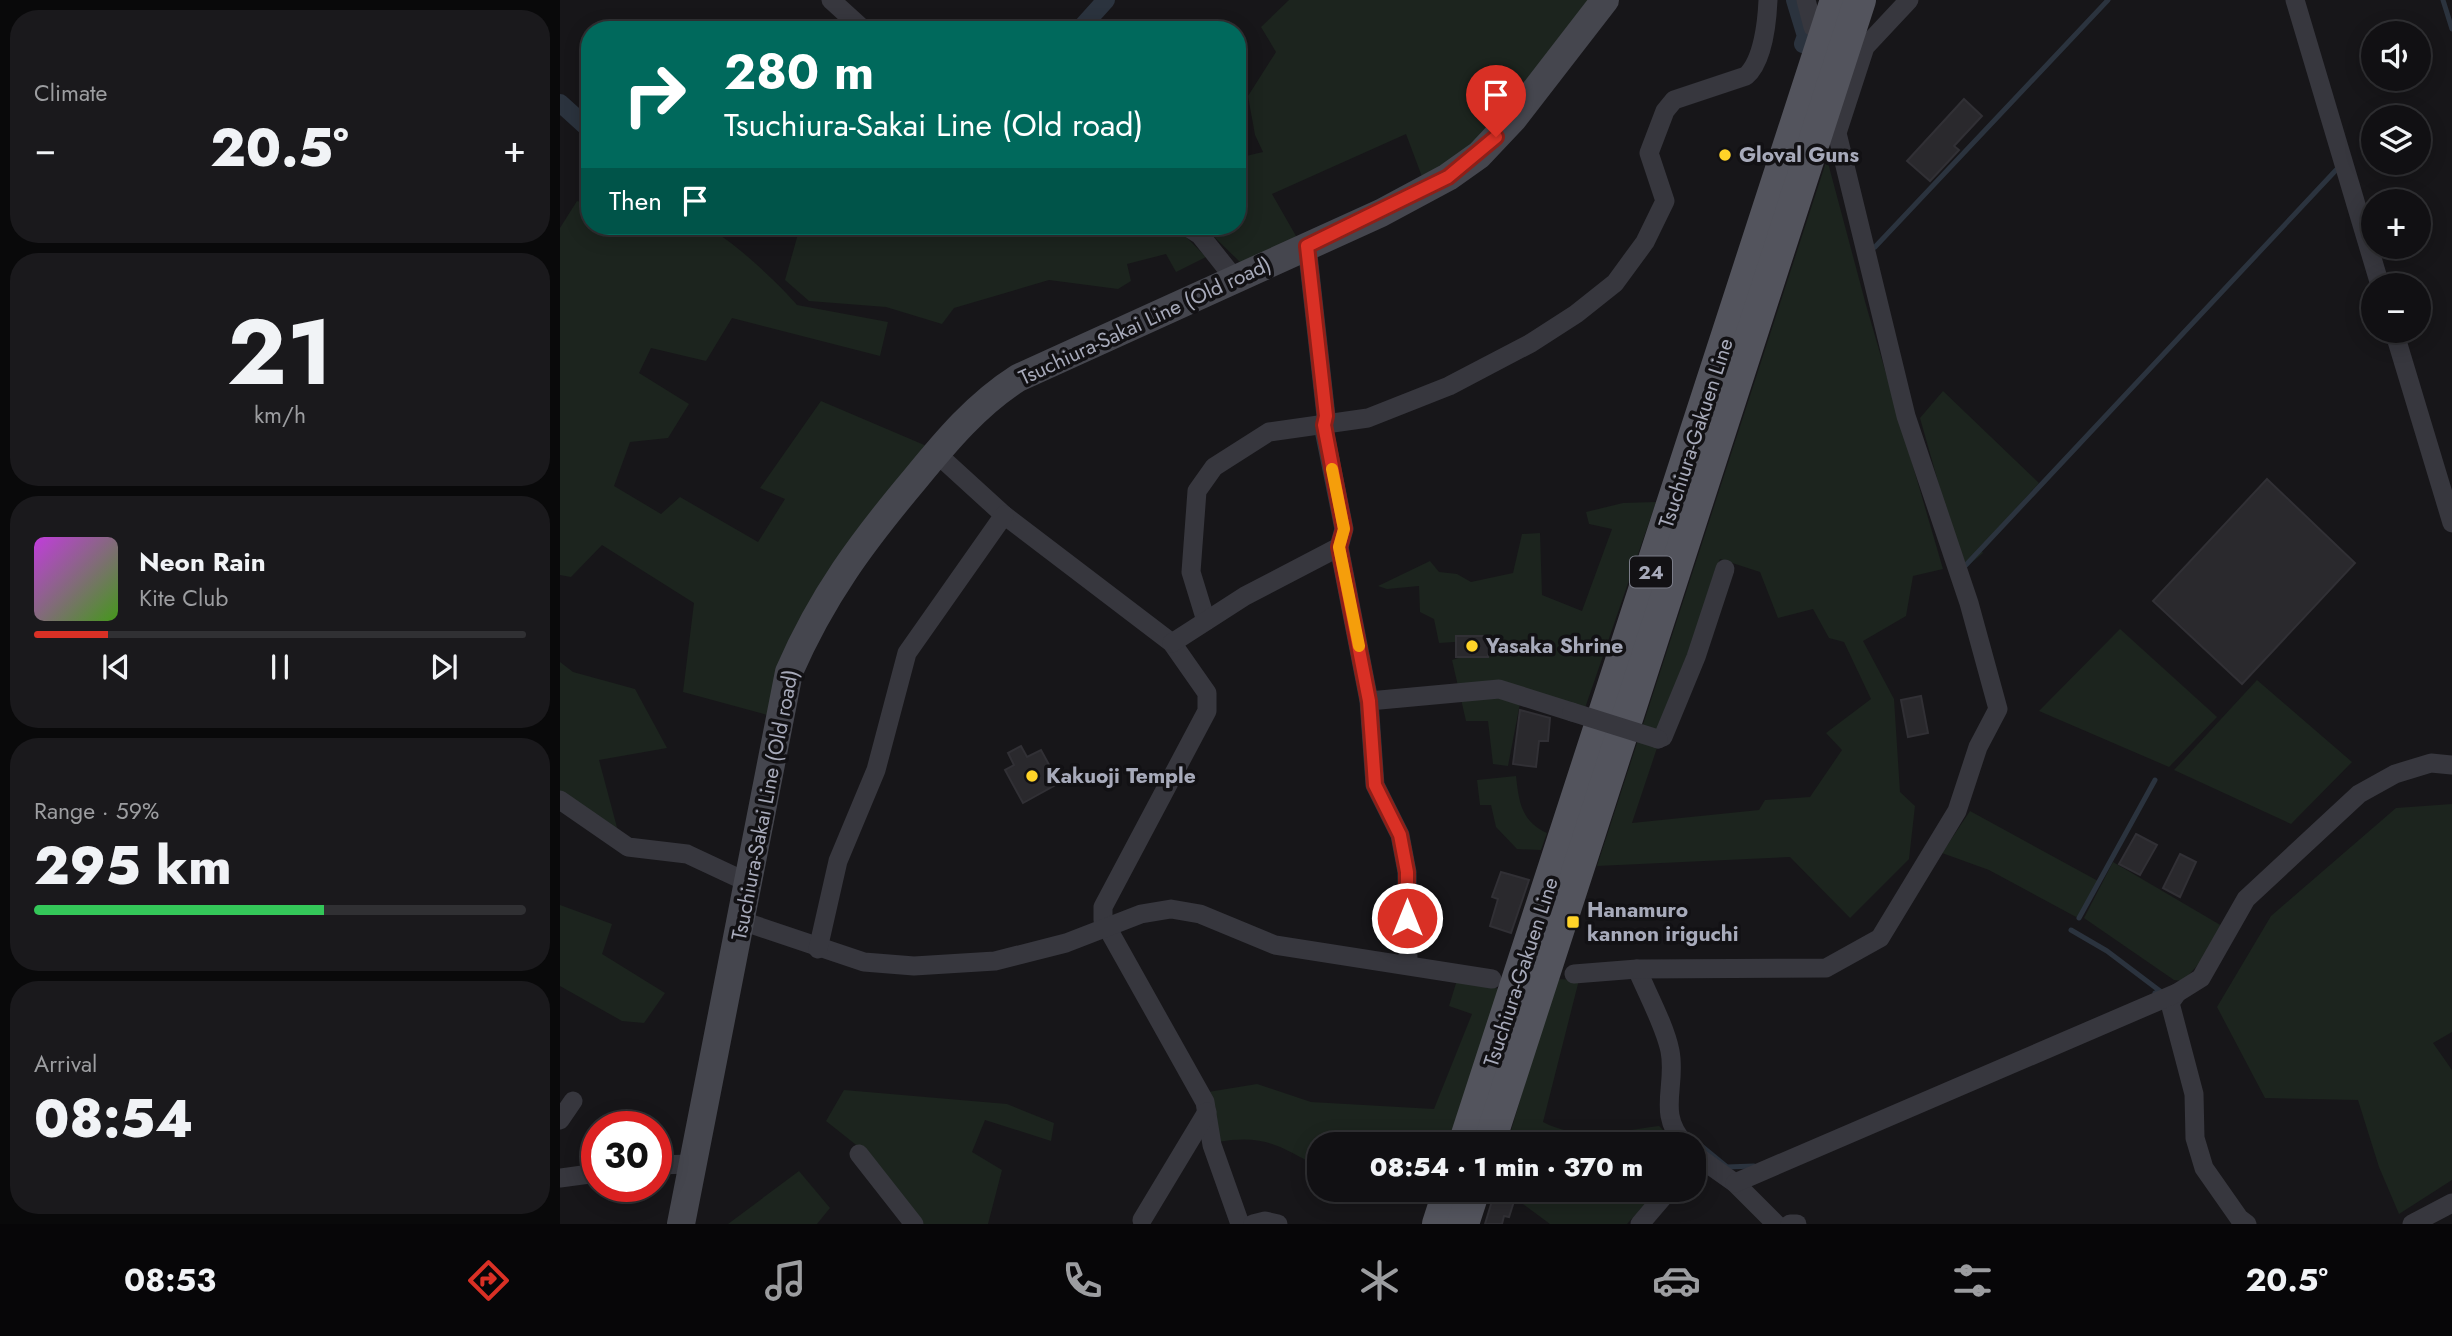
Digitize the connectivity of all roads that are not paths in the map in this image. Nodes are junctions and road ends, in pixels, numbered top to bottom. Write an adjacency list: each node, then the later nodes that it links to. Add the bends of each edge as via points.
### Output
1 (831, 0): 9 (street)
2 (1605, 0): 13 (street, Tsuchiura-Sakai Line (Old road), via 1545,81 1479,155 1448,177)
3 (1768, 0): 17 (street, via 1754,69 1746,76 1674,100 1665,111 1648,153 1665,201 1645,242 1615,283 1531,343 1448,386 1368,418)
4 (1807, 0): 10 (street, via 1813,27)
5 (1836, 0): 10 (main road, Tsuchiura-Gakuen Line / 24)
6 (1860, 0): 10 (main road, Tsuchiura-Gakuen Line / 24)
7 (1909, 0): 10 (street)
8 (2295, 0): 14 (street)
9 (854, 21)
10 (1845, 42): 11 (main road, Tsuchiura-Gakuen Line / 24); 11 (street)
11 (1819, 123): 28 (main road, Tsuchiura-Gakuen Line / 24); 34 (street, via 1998,709 1978,747 1957,811 1880,938 1825,968)
12 (1200, 235): 15 (street)
13 (1307, 246): 15 (street, Tsuchiura-Sakai Line (Old road)); 17 (street)
14 (2376, 273)
15 (1235, 279): 18 (street, Tsuchiura-Sakai Line (Old road), via 1018,378 983,404)
16 (2398, 343): 20 (street)
17 (1324, 425): 21 (street, via 1344,529); 23 (street, via 1269,432 1214,467 1197,491 1191,572)
18 (936, 453): 19 (street); 29 (street, Tsuchiura-Sakai Line (Old road), via 855,552 810,623 789,672)
19 (1004, 515): 24 (street); 32 (street, via 907,653 876,770 838,861)
20 (2452, 523)
21 (1339, 547): 23 (street); 25 (street)
22 (1725, 569): 25 (street, bridge, via 1664,737 1658,739 1499,689)
23 (1206, 621): 24 (street)
24 (1172, 643): 31 (street, via 1207,693 1207,711 1103,907)
25 (1369, 701): 33 (street, via 1375,785 1400,835 1407,872)
26 (2452, 765): 37 (street, via 2431,763 2395,774 2360,794 2246,899 2201,978)
27 (560, 800): 29 (street, via 628,847 688,854)
28 (1562, 882): 41 (main road, Tsuchiura-Gakuen Line / 24); 42 (main road, Tsuchiura-Gakuen Line / 24)
29 (749, 883): 30 (street, Tsuchiura-Sakai Line (Old road))
30 (742, 920): 32 (street); 46 (street, Tsuchiura-Sakai Line (Old road))
31 (1107, 927): 32 (street, via 1044,949 958,965 888,966); 33 (street, via 1171,909 1200,914 1275,945); 39 (street)
32 (818, 949)
33 (1408, 964): 36 (street)
34 (1637, 970): 35 (street); 43 (street, via 1670,1051 1668,1109)
35 (1574, 974)
36 (1492, 979)
37 (2177, 993): 48 (street); 65 (street, via 2170,1003 2194,1094 2195,1138 2204,1168)
38 (573, 1101): 40 (street)
39 (1207, 1112): 53 (street); 56 (street, via 1212,1145)
40 (560, 1120)
41 (1468, 1132)
42 (1492, 1132)
43 (1674, 1132)
44 (859, 1154): 55 (street)
45 (1706, 1163): 48 (street)
46 (691, 1164): 47 (street); 54 (street, Tsuchiura-Sakai Line (Old road))
47 (672, 1165)
48 (1735, 1183): 62 (street)
49 (1445, 1202): 59 (main road)
50 (1470, 1202): 60 (main road)
51 (1659, 1202): 61 (street)
52 (2452, 1203): 66 (street)
53 (1142, 1220)
54 (685, 1222)
55 (914, 1224)
56 (1240, 1224)
57 (1253, 1224): 58 (street)
58 (1278, 1224)
59 (1438, 1224)
60 (1463, 1224)
61 (1640, 1224)
62 (1776, 1224)
63 (1790, 1224): 64 (street)
64 (1797, 1224)
65 (2247, 1224)
66 (2412, 1224)

